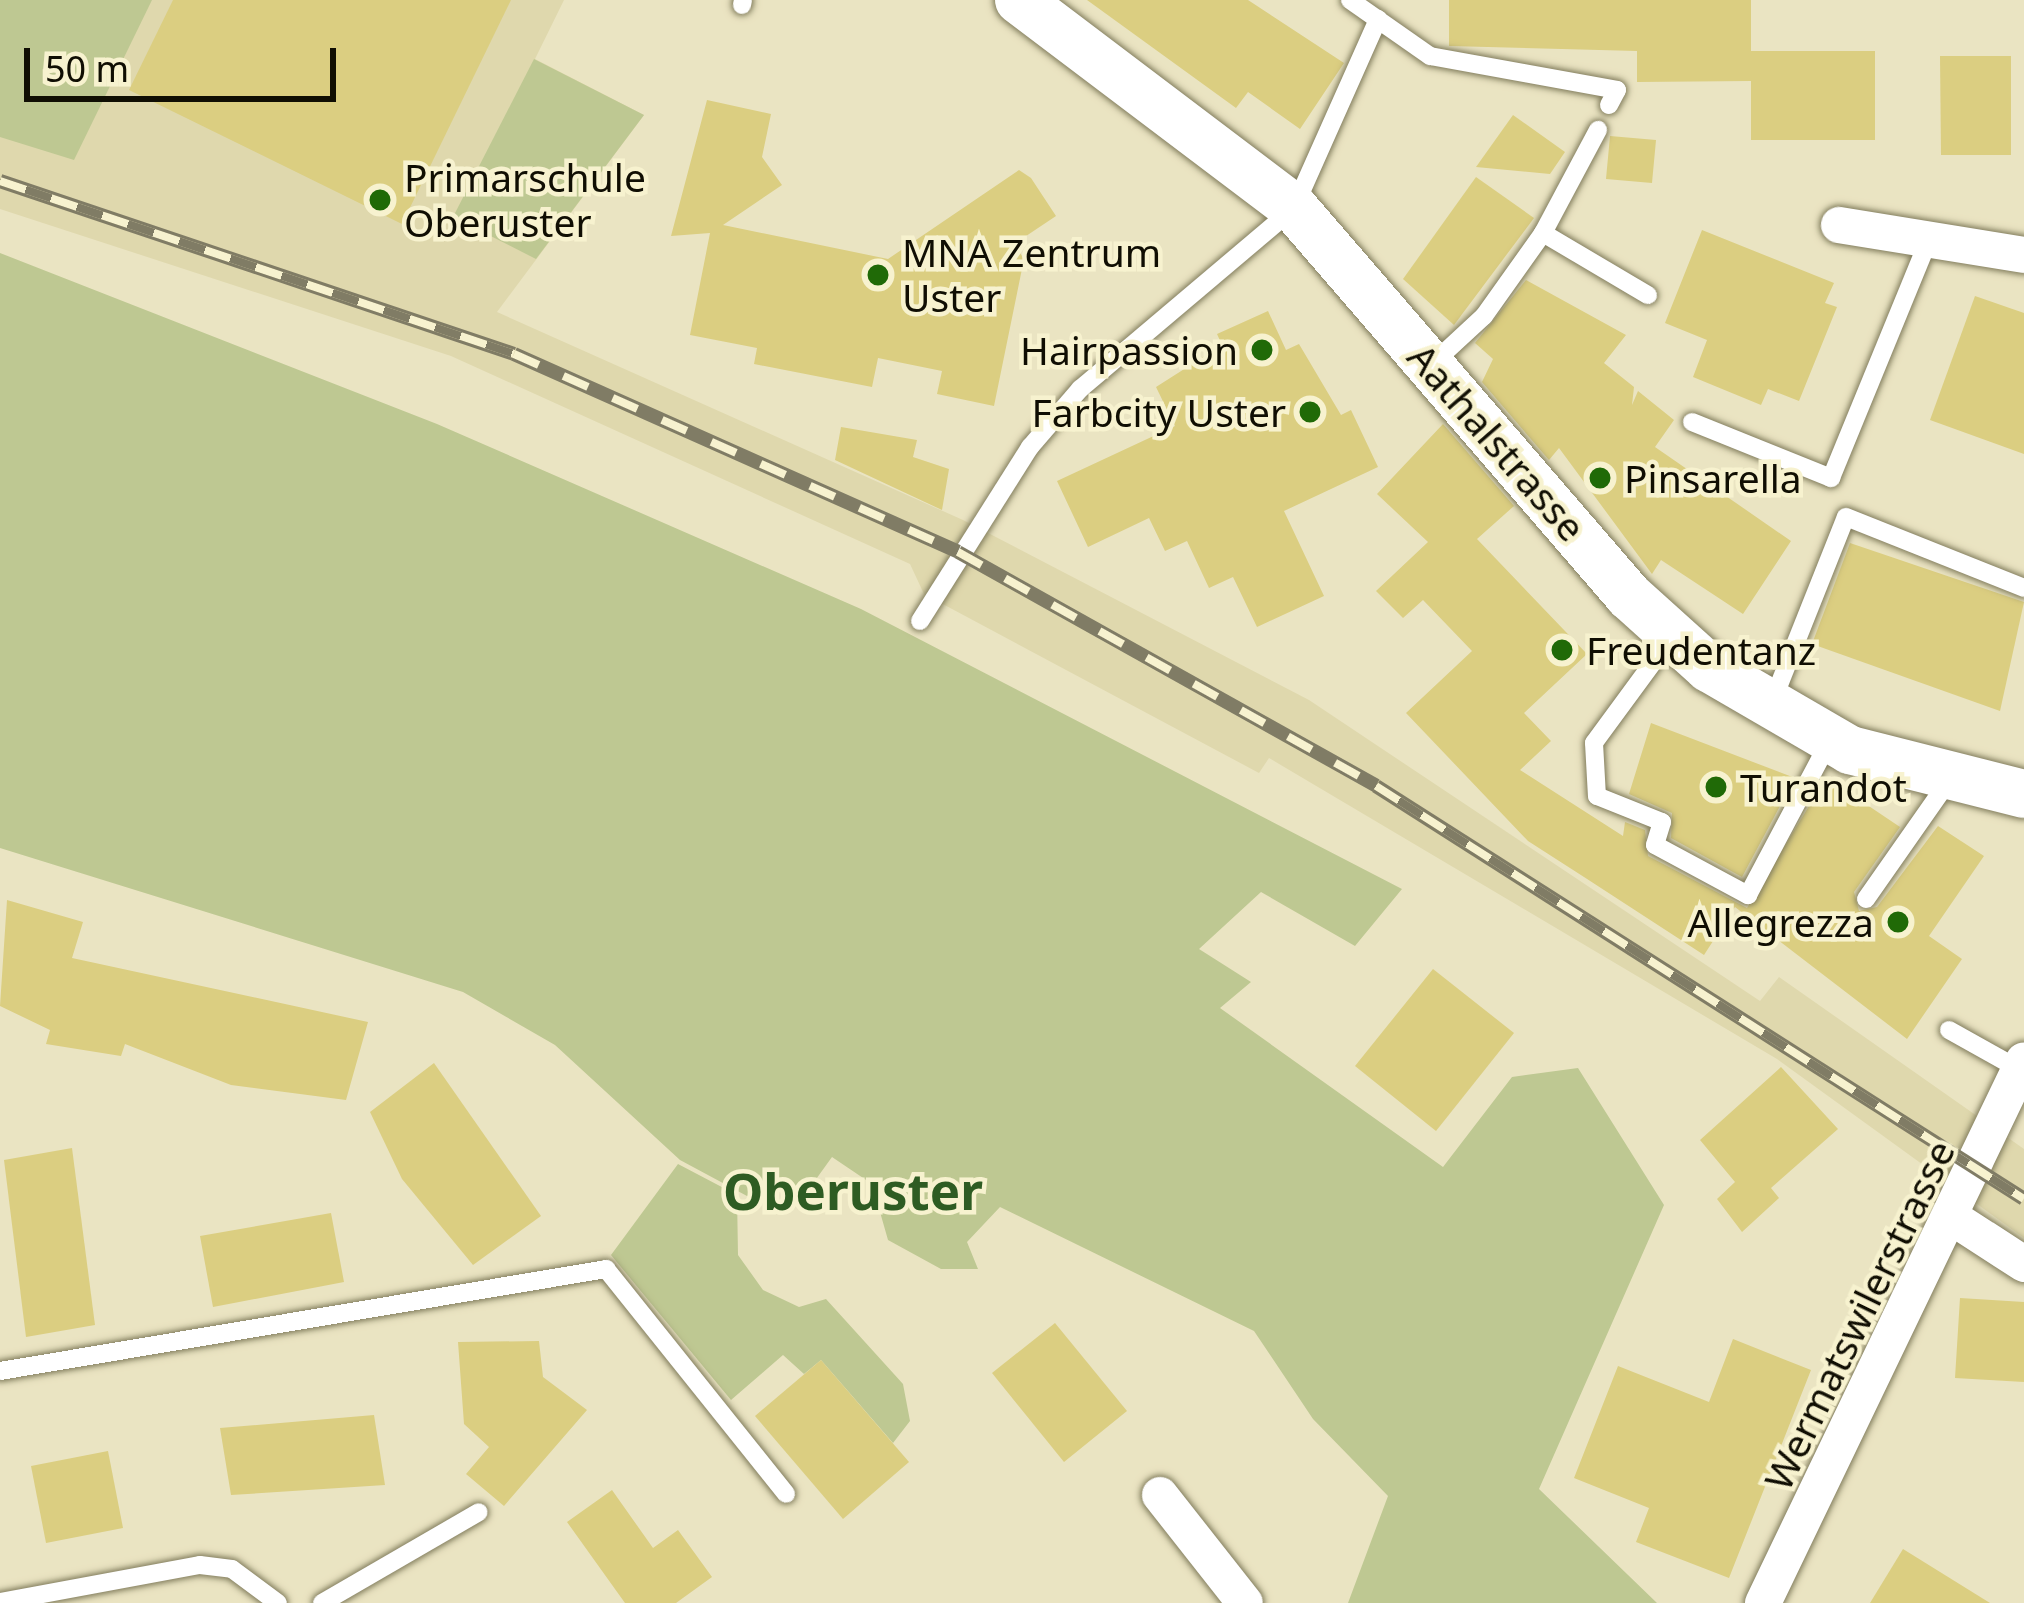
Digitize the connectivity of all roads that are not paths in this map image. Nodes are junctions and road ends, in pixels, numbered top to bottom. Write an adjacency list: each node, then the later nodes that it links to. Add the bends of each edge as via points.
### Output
1 (1019, 0): 6 (main road, Aathalstrasse)
2 (1351, 0): 3 (lane)
3 (1378, 19): 4 (lane, via 1430,56 1617,90); 6 (lane)
4 (1609, 105)
5 (1598, 130): 8 (lane)
6 (1294, 208): 12 (main road, Aathalstrasse); 15 (lane, via 1080,389 1030,447)
7 (1839, 226): 9 (street)
8 (1544, 233): 11 (lane); 12 (lane, via 1484,316)
9 (1929, 239): 10 (street); 13 (lane, via 1831,478)
10 (2024, 255)
11 (1648, 295)
12 (1431, 364): 16 (main road, Aathalstrasse)
13 (1692, 422)
14 (2024, 588): 17 (lane, via 1846,517)
15 (920, 621)
16 (1673, 636): 17 (main road, Aathalstrasse); 18 (lane, via 1594,742 1597,796 1662,822 1655,845 1748,895)
17 (1769, 710): 18 (main road, Aathalstrasse)
18 (1830, 740): 19 (main road, Aathalstrasse)
19 (1948, 782): 20 (main road, Aathalstrasse); 21 (lane)
20 (2024, 794)
21 (1865, 899)
22 (1949, 1030): 23 (lane)
23 (2023, 1068): 24 (street, Wermatswilerstrasse)
24 (1956, 1220): 25 (street); 34 (street, Wermatswilerstrasse)
25 (2024, 1264)
26 (0, 1371): 27 (lane, via 606,1269)
27 (786, 1494)
28 (1160, 1495): 33 (street)
29 (479, 1512): 32 (lane)
30 (0, 1603): 31 (lane, via 200,1565 232,1569)
31 (278, 1603)
32 (322, 1603)
33 (1245, 1603)
34 (1763, 1603)

